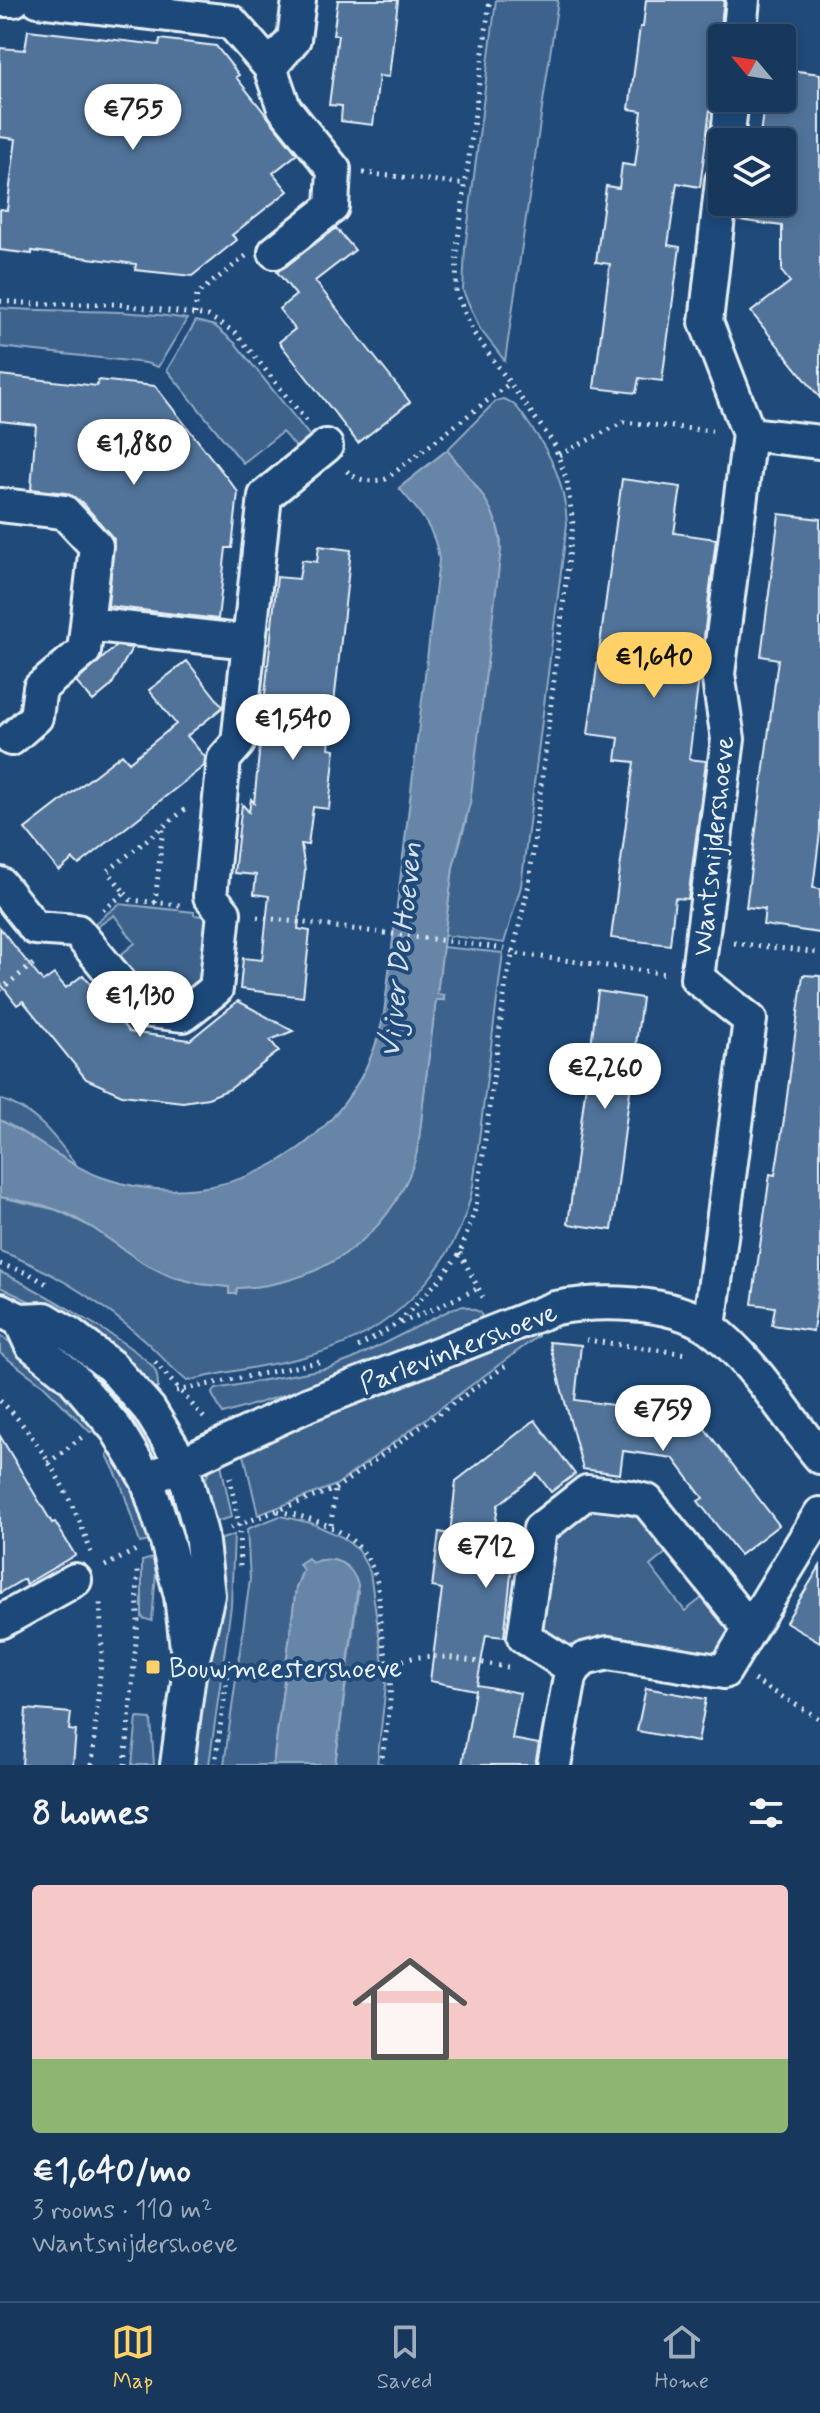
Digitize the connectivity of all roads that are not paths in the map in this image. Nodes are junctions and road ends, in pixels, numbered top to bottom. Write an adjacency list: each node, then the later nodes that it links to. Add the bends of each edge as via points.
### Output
1 (0, 0): 2 (street)
2 (14, 0)
3 (38, 0): 7 (street, via 231,22)
4 (299, 0): 7 (street, via 294,39)
5 (743, 0): 6 (street)
6 (740, 24)
7 (270, 67): 9 (street, via 284,108 334,170 332,207)
8 (718, 216): 10 (street, via 706,322)
9 (275, 252)
10 (749, 434): 11 (street); 19 (street, Wantsnijdershoeve, via 718,674 728,739 697,978 750,1020)
11 (820, 442)
12 (326, 446): 15 (street, via 265,496)
13 (0, 505): 14 (street, via 64,512 96,546)
14 (87, 624): 15 (street); 16 (street, via 84,651 40,688 36,717)
15 (249, 642): 17 (street, via 238,743 224,759 210,896 222,911 216,989 183,1015 142,1010 77,931 35,928)
16 (11, 739)
17 (0, 884)
18 (10, 1315): 21 (street, via 45,1319 112,1367 149,1409); 22 (street, via 31,1344 72,1377 117,1430)
19 (702, 1341): 20 (street, Parlevinkershoeve, via 737,1352); 21 (street, Parlevinkershoeve, via 689,1316 667,1310 608,1303 555,1308 309,1404)
20 (820, 1457)
21 (182, 1463): 22 (street, Parlevinkershoeve); 28 (street, via 201,1534 208,1595)
22 (147, 1480): 28 (street, via 181,1596)
23 (820, 1514): 26 (street)
24 (75, 1580): 25 (street)
25 (0, 1622)
26 (750, 1629): 27 (street, via 724,1672 608,1653 584,1659); 27 (street, via 647,1501 587,1492 540,1529 524,1637)
27 (574, 1669): 30 (street)
28 (189, 1675): 29 (street)
29 (177, 1765)
30 (554, 1765)

